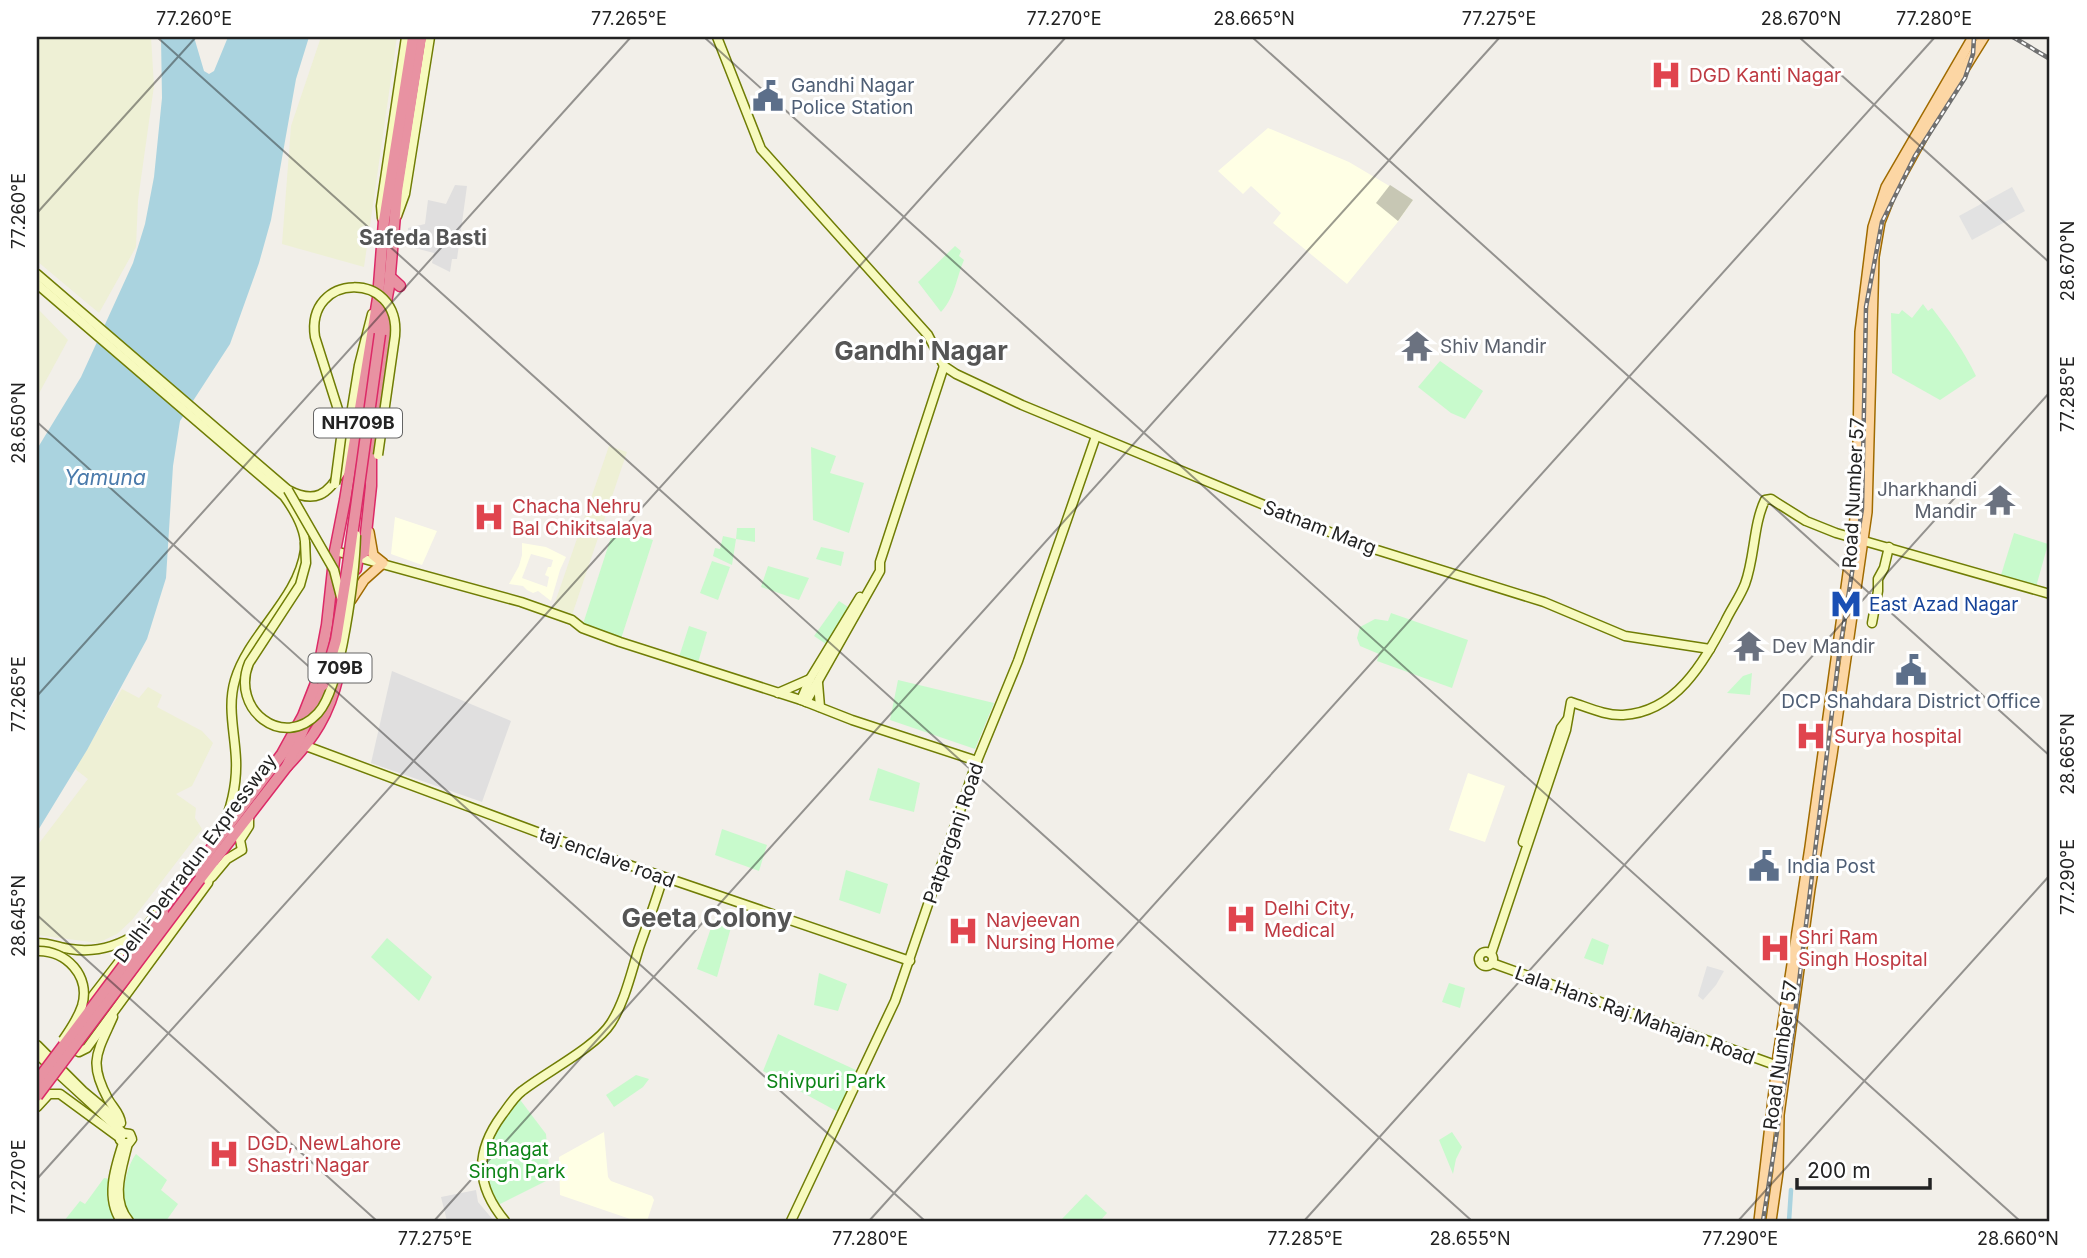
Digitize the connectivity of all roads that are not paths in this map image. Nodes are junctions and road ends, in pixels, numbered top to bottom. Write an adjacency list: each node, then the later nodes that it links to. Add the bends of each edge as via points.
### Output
1 (406, 37): 10 (street, via 381,206)
2 (413, 37): 8 (highway, Delhi-Dehradun Expressway / NH709B)
3 (421, 37): 8 (highway, Delhi-Dehradun Expressway / NH709B)
4 (429, 37): 9 (street, via 405,194)
5 (717, 37): 17 (street, via 761,149 928,335)
6 (1973, 37): 24 (main road, Road Number 57, via 1886,187 1873,227 1860,332 1857,499)
7 (1984, 37): 24 (main road, via 1899,180 1880,222 1874,257)
8 (393, 190): 9 (highway, Delhi-Dehradun Expressway / NH709B); 10 (highway, Delhi-Dehradun Expressway / NH709B)
9 (394, 222): 12 (highway, Delhi-Dehradun Expressway / NH709B)
10 (383, 232): 15 (highway, Delhi-Dehradun Expressway / NH709B)
11 (37, 274): 21 (street)
12 (389, 276): 14 (highway); 16 (highway, Delhi-Dehradun Expressway / NH709B)
13 (37, 284): 25 (street, via 284,496)
14 (400, 286)
15 (378, 298): 19 (street, bridge, via 366,331 342,470); 27 (highway, Delhi-Dehradun Expressway / NH709B)
16 (384, 311): 20 (highway, 709B, via 389,332 371,454); 22 (highway, Delhi-Dehradun Expressway / NH709B, bridge)
17 (944, 366): 18 (street, Satnam Marg); 35 (street, via 880,571)
18 (1096, 436): 34 (street, Satnam Marg, via 1362,545 1544,602 1625,636); 40 (street, Patparganj Road)
19 (335, 484): 20 (street, bridge, via 341,424 314,326 323,302 350,286 381,297 395,322); 21 (street, via 314,497)
20 (371, 486): 23 (highway, 709B)
21 (288, 491): 32 (street, bridge, via 334,570)
22 (356, 506): 25 (street, bridge, via 354,566 332,684 315,716 282,727 267,722 252,708 245,694 244,674 300,585); 32 (highway, Delhi-Dehradun Expressway / NH709B, bridge)
23 (368, 513): 28 (highway, 709B, via 364,552); 29 (main road, via 370,547)
24 (1863, 539): 26 (street); 34 (street, via 1819,526 1765,500 1745,583); 53 (main road, Road Number 57); 64 (main road, Road Number 57, via 1779,1115)
25 (305, 542): 43 (street, bridge, via 295,580 235,682 231,715 236,761 230,806)
26 (1888, 547): 30 (street); 33 (street)
27 (338, 551): 28 (street); 43 (highway, Delhi-Dehradun Expressway / NH709B, via 316,683 303,716 282,754)
28 (358, 556): 29 (street); 31 (highway, 709B)
29 (383, 563): 31 (main road); 36 (street, via 554,614 630,646)
30 (2050, 594)
31 (351, 600): 39 (highway, 709B, via 334,690)
32 (341, 605): 41 (highway, Delhi-Dehradun Expressway / NH709B, bridge, via 323,685)
33 (1872, 623)
34 (1710, 649): 53 (street, Lala Hans Raj Mahajan Road, via 1678,691 1639,713 1620,715 1571,702 1566,730 1490,957)
35 (814, 681): 36 (street); 37 (street); 38 (street)
36 (778, 693): 37 (street)
37 (803, 701): 38 (street)
38 (820, 707): 40 (street)
39 (306, 746): 41 (highway, 709B); 44 (street, taj enclave road)
40 (978, 761): 49 (street, Patparganj Road)
41 (287, 766): 42 (highway, Delhi-Dehradun Expressway / NH709B)
42 (249, 816): 45 (highway, Delhi-Dehradun Expressway / NH709B); 45 (street, via 240,842 242,850)
43 (210, 850): 46 (street); 54 (highway, Delhi-Dehradun Expressway / NH709B, bridge)
44 (663, 877): 49 (street, taj enclave road); 61 (street, via 612,1022 520,1093 486,1140 483,1180 494,1208)
45 (204, 881): 50 (street); 55 (highway, Delhi-Dehradun Expressway, bridge)
46 (144, 929): 47 (street, via 108,947 87,950); 50 (street, via 75,1020 68,1041 71,1049 86,1049)
47 (37, 943)
48 (37, 951): 54 (street, bridge, via 69,961 84,992 80,1012)
49 (909, 961): 62 (street, Patparganj Road, via 895,1001)
50 (120, 1002): 57 (street, via 95,1066)
51 (37, 1045): 52 (street)
52 (41, 1054): 57 (street); 58 (street)
53 (1778, 1066): 63 (main road, Road Number 57)
54 (37, 1081)
55 (40, 1095): 56 (street); 58 (street, via 60,1094)
56 (37, 1107)
57 (121, 1123): 58 (street)
58 (125, 1138): 59 (street, via 112,1196); 60 (street, via 118,1195)
59 (121, 1221)
60 (129, 1221)
61 (505, 1221)
62 (791, 1221)
63 (1759, 1221)
64 (1771, 1221)

